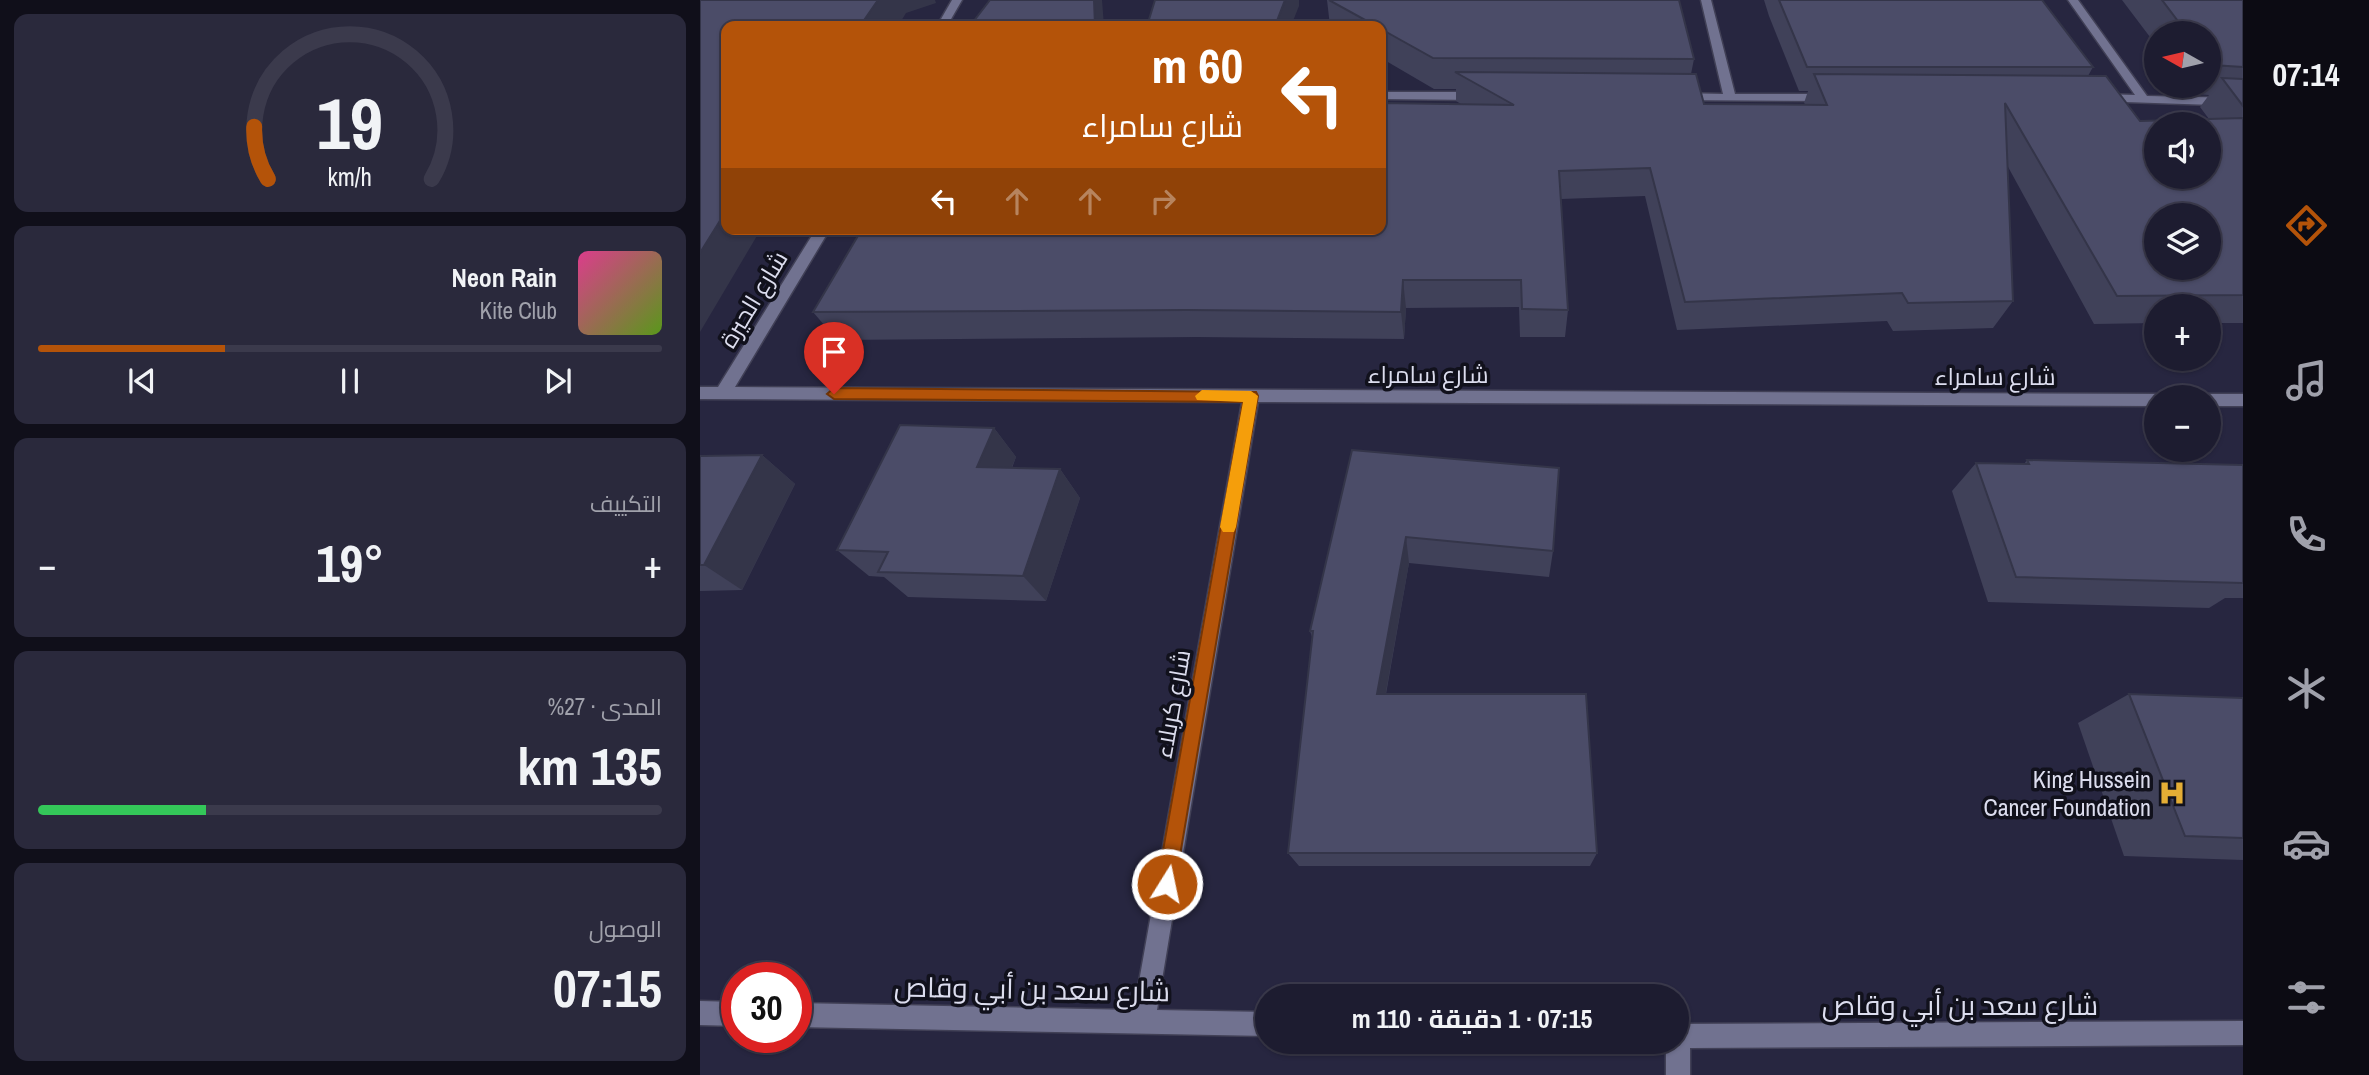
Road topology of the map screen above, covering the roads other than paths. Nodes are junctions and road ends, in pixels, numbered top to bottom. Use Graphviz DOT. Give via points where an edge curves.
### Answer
graph roads {
  1 [pos="957,0"];
  2 [pos="1706,0"];
  3 [pos="2073,0"];
  4 [pos="945,21"];
  5 [pos="1386,95"];
  6 [pos="1493,96"];
  7 [pos="1660,97"];
  8 [pos="1730,98"];
  9 [pos="1840,98"];
  10 [pos="2088,98"];
  11 [pos="2143,98"];
  12 [pos="2243,102"];
  13 [pos="819,235"];
  14 [pos="700,393"];
  15 [pos="723,393"];
  16 [pos="1251,396"];
  17 [pos="2144,400"];
  18 [pos="2221,400"];
  19 [pos="2243,400"];
  20 [pos="700,1013"];
  21 [pos="721,1014"];
  22 [pos="812,1015"];
  23 [pos="1144,1020"];
  24 [pos="1255,1024"];
  25 [pos="2243,1033"];
  26 [pos="1689,1036"];
  27 [pos="1677,1054"];
  28 [pos="1678,1075"];
  1 -- 4 [label="street"];
  2 -- 8 [label="street"];
  3 -- 11 [label="street"];
  5 -- 6 [label="street"];
  7 -- 8 [label="street"];
  8 -- 9 [label="street"];
  10 -- 11 [label="street"];
  11 -- 12 [label="street"];
  13 -- 15 [label="street, شارع الحيرة"];
  14 -- 15 [label="street, شارع سامراء"];
  15 -- 16 [label="street, شارع سامراء"];
  16 -- 17 [label="street, شارع سامراء"];
  16 -- 23 [label="street, شارع كربلاء"];
  18 -- 19 [label="street"];
  20 -- 21 [label="street"];
  22 -- 23 [label="street, شارع سعد بن أبي وقاص"];
  23 -- 24 [label="street, شارع سعد بن أبي وقاص"];
  25 -- 26 [label="street, شارع سعد بن أبي وقاص"];
  27 -- 28 [label="street"];
}
